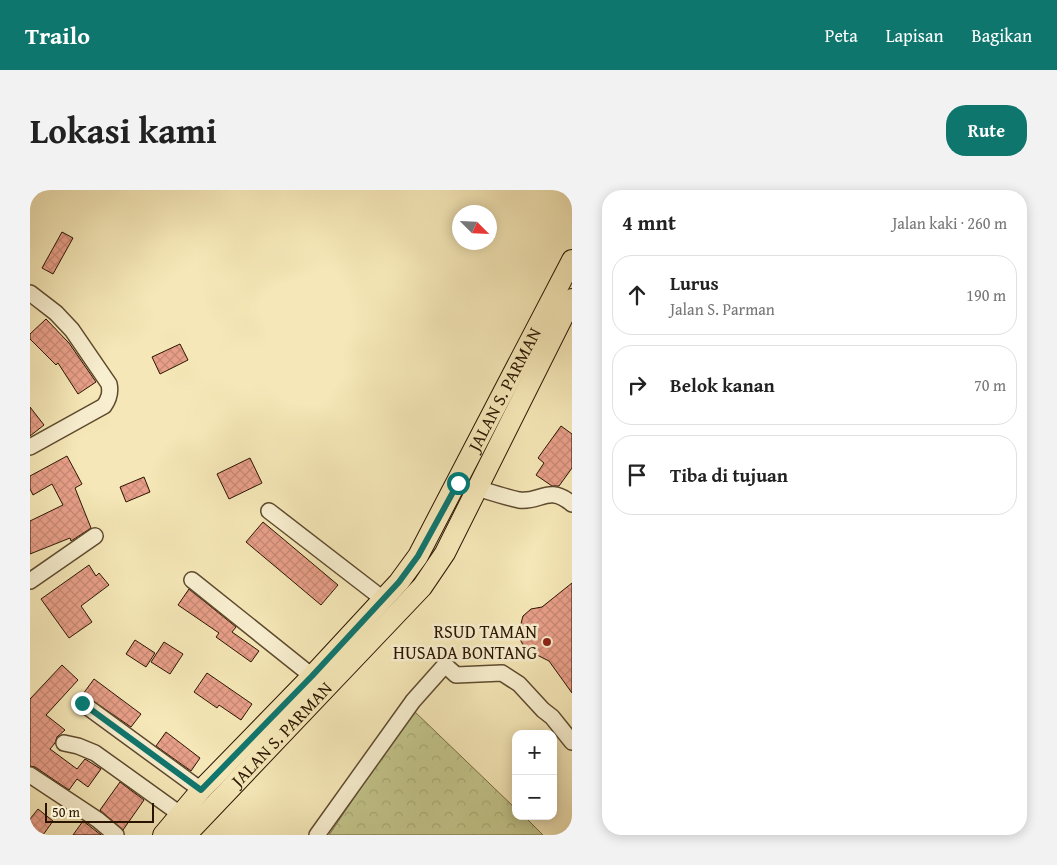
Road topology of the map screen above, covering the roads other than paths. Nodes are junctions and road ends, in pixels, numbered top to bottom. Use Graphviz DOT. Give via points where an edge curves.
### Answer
graph roads {
  1 [pos="572,260"];
  2 [pos="30,293"];
  3 [pos="572,299"];
  4 [pos="30,447"];
  5 [pos="477,488"];
  6 [pos="572,504"];
  7 [pos="268,511"];
  8 [pos="95,536"];
  9 [pos="192,580"];
  10 [pos="30,581"];
  11 [pos="383,599"];
  12 [pos="312,676"];
  13 [pos="82,703"];
  14 [pos="572,742"];
  15 [pos="64,743"];
  16 [pos="30,775"];
  17 [pos="201,790"];
  18 [pos="180,814"];
  19 [pos="116,835"];
  20 [pos="163,835"];
  21 [pos="186,835"];
  22 [pos="317,835"];
  1 -- 11 [label="main road, JALAN S. PARMAN" via="418,556"];
  2 -- 4 [label="street" via="72,330 109,384 110,392 104,406"];
  3 -- 5 [label="main road, JALAN S. PARMAN"];
  5 -- 6 [label="street" via="521,500 551,494"];
  5 -- 21 [label="main road, JALAN S. PARMAN" via="444,553 422,587"];
  7 -- 11 [label="street"];
  8 -- 10 [label="street"];
  9 -- 12 [label="street"];
  11 -- 12 [label="main road, JALAN S. PARMAN"];
  12 -- 17 [label="main road, JALAN S. PARMAN"];
  13 -- 17 [label="street"];
  14 -- 22 [label="street" via="519,684 502,673 456,675 445,665 413,701"];
  15 -- 18 [label="street" via="95,753"];
  16 -- 19 [label="street"];
  17 -- 18 [label="main road, JALAN S. PARMAN"];
  18 -- 20 [label="main road, JALAN S. PARMAN"];
}
